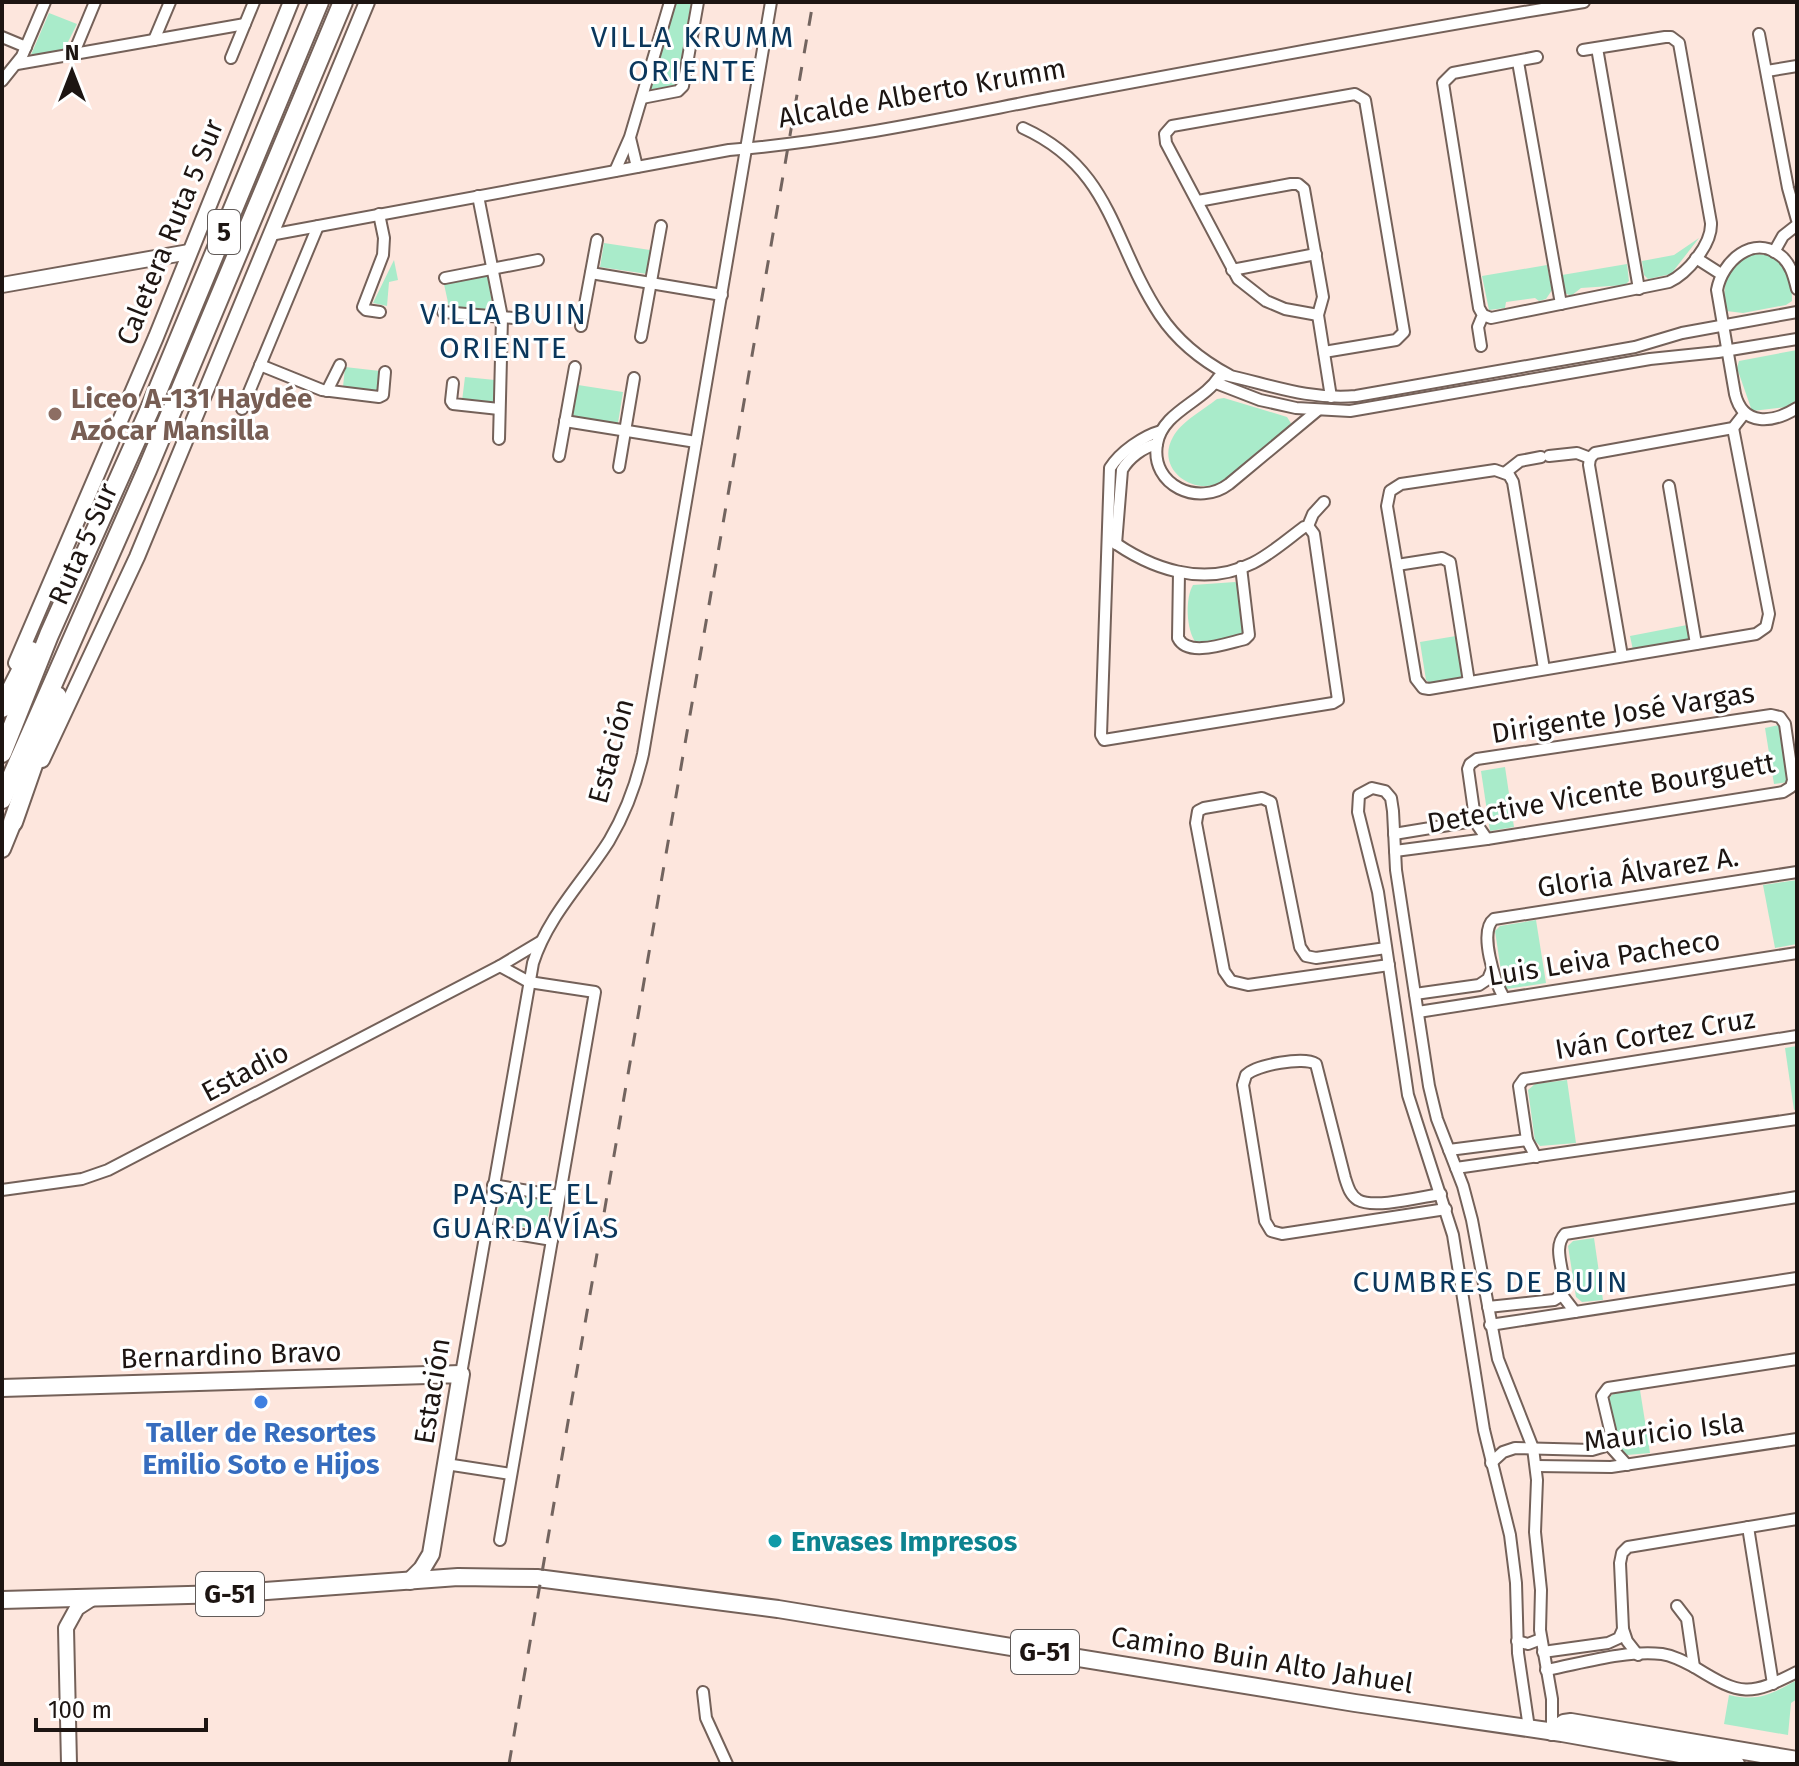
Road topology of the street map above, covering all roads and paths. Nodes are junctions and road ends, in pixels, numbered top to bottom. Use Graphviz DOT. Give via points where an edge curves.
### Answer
graph roads {
  1 [pos="45,2"];
  2 [pos="95,2"];
  3 [pos="170,2"];
  4 [pos="254,2"];
  5 [pos="291,2"];
  6 [pos="319,2"];
  7 [pos="343,2"];
  8 [pos="367,2"];
  9 [pos="670,2"];
  10 [pos="698,2"];
  11 [pos="771,2"];
  12 [pos="1584,2"];
  13 [pos="245,24"];
  14 [pos="1759,34"];
  15 [pos="2,37"];
  16 [pos="154,40"];
  17 [pos="26,47"];
  18 [pos="1597,48"];
  19 [pos="1583,50"];
  20 [pos="73,55"];
  21 [pos="1537,57"];
  22 [pos="231,58"];
  23 [pos="1518,62"];
  24 [pos="17,64"];
  25 [pos="1797,66"];
  26 [pos="1767,71"];
  27 [pos="2,81"];
  28 [pos="642,98"];
  29 [pos="1023,128"];
  30 [pos="630,137"];
  31 [pos="747,148"];
  32 [pos="637,167"];
  33 [pos="615,171"];
  34 [pos="478,196"];
  35 [pos="1198,201"];
  36 [pos="379,214"];
  37 [pos="1797,222"];
  38 [pos="318,226"];
  39 [pos="661,226"];
  40 [pos="270,235"];
  41 [pos="597,240"];
  42 [pos="189,252"];
  43 [pos="1774,252"];
  44 [pos="1316,254"];
  45 [pos="1696,258"];
  46 [pos="538,260"];
  47 [pos="492,269"];
  48 [pos="1232,270"];
  49 [pos="591,273"];
  50 [pos="1721,274"];
  51 [pos="445,278"];
  52 [pos="651,283"];
  53 [pos="2,285"];
  54 [pos="1639,289"];
  55 [pos="1797,289"];
  56 [pos="722,295"];
  57 [pos="1561,304"];
  58 [pos="380,312"];
  59 [pos="443,312"];
  60 [pos="1797,312"];
  61 [pos="1318,315"];
  62 [pos="1483,315"];
  63 [pos="502,317"];
  64 [pos="525,319"];
  65 [pos="581,326"];
  66 [pos="1723,326"];
  67 [pos="641,337"];
  68 [pos="1797,339"];
  69 [pos="1481,346"];
  70 [pos="1727,351"];
  71 [pos="1324,352"];
  72 [pos="260,365"];
  73 [pos="340,365"];
  74 [pos="575,367"];
  75 [pos="385,372"];
  76 [pos="1229,375"];
  77 [pos="634,378"];
  78 [pos="453,383"];
  79 [pos="1216,383"];
  80 [pos="327,391"];
  81 [pos="1388,391"];
  82 [pos="1331,397"];
  83 [pos="1392,405"];
  84 [pos="1797,408"];
  85 [pos="242,409"];
  86 [pos="499,409"];
  87 [pos="1318,410"];
  88 [pos="1744,414"];
  89 [pos="565,421"];
  90 [pos="1733,428"];
  91 [pos="625,430"];
  92 [pos="1161,431"];
  93 [pos="499,439"];
  94 [pos="696,442"];
  95 [pos="1157,444"];
  96 [pos="559,456"];
  97 [pos="1590,458"];
  98 [pos="619,467"];
  99 [pos="1506,472"];
  100 [pos="1669,486"];
  101 [pos="1324,502"];
  102 [pos="101,518"];
  103 [pos="1308,526"];
  104 [pos="1112,541"];
  105 [pos="1397,565"];
  106 [pos="1241,567"];
  107 [pos="1179,572"];
  108 [pos="84,611"];
  109 [pos="1696,644"];
  110 [pos="1622,656"];
  111 [pos="1544,669"];
  112 [pos="1469,682"];
  113 [pos="2,701"];
  114 [pos="2,708"];
  115 [pos="1780,717"];
  116 [pos="2,753"];
  117 [pos="2,799"];
  118 [pos="1474,807"];
  119 [pos="1470,819"];
  120 [pos="13,822"];
  121 [pos="1394,834"];
  122 [pos="1487,839"];
  123 [pos="2,849"];
  124 [pos="1395,851"];
  125 [pos="1797,872"];
  126 [pos="1399,889"];
  127 [pos="1378,892"];
  128 [pos="540,942"];
  129 [pos="1386,948"];
  130 [pos="1797,953"];
  131 [pos="1308,956"];
  132 [pos="1389,965"];
  133 [pos="500,966"];
  134 [pos="1492,967"];
  135 [pos="1313,975"];
  136 [pos="1292,978"];
  137 [pos="529,982"];
  138 [pos="1415,994"];
  139 [pos="1504,998"];
  140 [pos="1418,1012"];
  141 [pos="1797,1036"];
  142 [pos="1425,1065"];
  143 [pos="1404,1068"];
  144 [pos="1797,1119"];
  145 [pos="1527,1140"];
  146 [pos="1449,1150"];
  147 [pos="1536,1157"];
  148 [pos="1456,1168"];
  149 [pos="493,1185"];
  150 [pos="2,1190"];
  151 [pos="1441,1194"];
  152 [pos="559,1196"];
  153 [pos="1797,1197"];
  154 [pos="1359,1200"];
  155 [pos="1446,1209"];
  156 [pos="1472,1220"];
  157 [pos="1354,1223"];
  158 [pos="1451,1228"];
  159 [pos="486,1229"];
  160 [pos="552,1240"];
  161 [pos="1797,1278"];
  162 [pos="1562,1295"];
  163 [pos="1488,1307"];
  164 [pos="1575,1312"];
  165 [pos="1490,1325"];
  166 [pos="1797,1359"];
  167 [pos="461,1374"];
  168 [pos="2,1388"];
  169 [pos="1797,1439"];
  170 [pos="1609,1445"];
  171 [pos="1533,1448"];
  172 [pos="1491,1463"];
  173 [pos="446,1464"];
  174 [pos="1627,1465"];
  175 [pos="1536,1466"];
  176 [pos="511,1474"];
  177 [pos="1797,1519"];
  178 [pos="1748,1527"];
  179 [pos="434,1538"];
  180 [pos="500,1540"];
  181 [pos="458,1577"];
  182 [pos="410,1581"];
  183 [pos="95,1597"];
  184 [pos="2,1600"];
  185 [pos="1677,1606"];
  186 [pos="1623,1629"];
  187 [pos="1541,1639"];
  188 [pos="1517,1641"];
  189 [pos="1543,1652"];
  190 [pos="1638,1655"];
  191 [pos="1694,1667"];
  192 [pos="1546,1670"];
  193 [pos="1797,1672"];
  194 [pos="1773,1684"];
  195 [pos="703,1692"];
  196 [pos="1529,1728"];
  197 [pos="1552,1732"];
  198 [pos="1797,1760"];
  199 [pos="69,1764"];
  200 [pos="727,1764"];
  201 [pos="1736,1764"];
  1 -- 17 [label="street"];
  2 -- 20 [label="street"];
  3 -- 16 [label="street"];
  4 -- 13 [label="street"];
  5 -- 42 [label="main road, Caletera Ruta 5 Sur"];
  6 -- 102 [label="highway, Ruta 5 Sur / 5"];
  7 -- 108 [label="highway, Ruta 5 Sur / 5"];
  8 -- 40 [label="main road"];
  9 -- 28 [label="street"];
  10 -- 28 [label="street" via="683,86"];
  11 -- 31 [label="street, Estación"];
  12 -- 31 [label="street, Alcalde Alberto Krumm"];
  13 -- 16 [label="street"];
  13 -- 22 [label="street"];
  14 -- 26 [label="street"];
  15 -- 17 [label="street"];
  16 -- 20 [label="street"];
  17 -- 24 [label="street"];
  18 -- 19 [label="street"];
  18 -- 45 [label="street" via="1665,37 1679,43 1712,228"];
  18 -- 54 [label="street"];
  20 -- 24 [label="street"];
  21 -- 23 [label="street"];
  23 -- 57 [label="street"];
  23 -- 62 [label="street" via="1453,73 1442,86"];
  24 -- 27 [label="street"];
  25 -- 26 [label="street"];
  26 -- 37 [label="street"];
  28 -- 30 [label="street"];
  29 -- 76 [label="street" via="1053,145 1085,174 1162,317 1189,349"];
  30 -- 32 [label="street"];
  30 -- 33 [label="street"];
  31 -- 32 [label="street, Alcalde Alberto Krumm"];
  31 -- 56 [label="street, Estación"];
  32 -- 33 [label="street, Alcalde Alberto Krumm"];
  33 -- 34 [label="street, Alcalde Alberto Krumm"];
  34 -- 36 [label="street, Alcalde Alberto Krumm"];
  34 -- 47 [label="street"];
  35 -- 44 [label="street" via="1298,184 1305,193"];
  35 -- 48 [label="street"];
  35 -- 71 [label="street" via="1166,143 1172,126 1355,94 1363,97 1405,328 1396,340"];
  36 -- 38 [label="street, Alcalde Alberto Krumm"];
  36 -- 58 [label="street" via="383,255 363,307"];
  37 -- 43 [label="street"];
  38 -- 40 [label="street, Alcalde Alberto Krumm"];
  38 -- 72 [label="street"];
  39 -- 52 [label="street"];
  40 -- 120 [label="main road" via="137,557"];
  41 -- 49 [label="street"];
  42 -- 53 [label="main road"];
  42 -- 113 [label="main road, Caletera Ruta 5 Sur"];
  43 -- 50 [label="street" via="1748,250 1731,259"];
  43 -- 55 [label="street" via="1790,267"];
  44 -- 48 [label="street"];
  44 -- 61 [label="street" via="1323,297"];
  45 -- 50 [label="street"];
  45 -- 54 [label="street" via="1674,280"];
  46 -- 47 [label="street"];
  47 -- 51 [label="street"];
  47 -- 63 [label="street"];
  48 -- 61 [label="street" via="1266,301"];
  49 -- 52 [label="street"];
  49 -- 65 [label="street"];
  50 -- 66 [label="street" via="1717,290"];
  52 -- 56 [label="street"];
  52 -- 67 [label="street"];
  54 -- 57 [label="street"];
  56 -- 94 [label="street, Estación"];
  57 -- 62 [label="street" via="1491,318"];
  59 -- 63 [label="street"];
  60 -- 66 [label="street"];
  61 -- 71 [label="street"];
  62 -- 69 [label="street" via="1478,327"];
  63 -- 64 [label="street"];
  63 -- 86 [label="street"];
  66 -- 70 [label="street"];
  66 -- 81 [label="street"];
  68 -- 70 [label="street"];
  70 -- 83 [label="street" via="1650,359"];
  70 -- 88 [label="street"];
  71 -- 82 [label="street"];
  72 -- 80 [label="street"];
  72 -- 85 [label="street"];
  73 -- 80 [label="street"];
  74 -- 89 [label="street"];
  75 -- 80 [label="street" via="380,397"];
  76 -- 79 [label="street"];
  76 -- 82 [label="street" via="1281,391"];
  77 -- 91 [label="street"];
  78 -- 86 [label="street" via="453,404"];
  79 -- 87 [label="street" via="1260,400"];
  79 -- 92 [label="street"];
  81 -- 82 [label="street"];
  81 -- 83 [label="street" via="1386,400"];
  83 -- 87 [label="street"];
  84 -- 88 [label="street" via="1763,419"];
  86 -- 93 [label="street"];
  87 -- 95 [label="street" via="1224,487 1206,494 1184,492 1171,483 1158,463"];
  88 -- 90 [label="street"];
  89 -- 91 [label="street"];
  89 -- 96 [label="street"];
  90 -- 97 [label="street"];
  90 -- 109 [label="street" via="1769,619 1756,634"];
  91 -- 94 [label="street"];
  91 -- 98 [label="street"];
  92 -- 95 [label="street"];
  92 -- 104 [label="street" via="1143,438 1110,468"];
  94 -- 128 [label="street, Estación" via="636,782 608,843"];
  95 -- 104 [label="street" via="1122,470"];
  97 -- 99 [label="street" via="1577,453 1545,457 1515,463"];
  97 -- 110 [label="street"];
  99 -- 105 [label="street" via="1393,488 1387,500"];
  99 -- 111 [label="street" via="1513,482"];
  100 -- 109 [label="street"];
  101 -- 103 [label="street"];
  102 -- 114 [label="highway"];
  102 -- 116 [label="highway, Ruta 5 Sur / 5"];
  103 -- 104 [label="street" via="1314,534 1338,700 1106,740 1101,735"];
  103 -- 106 [label="street"];
  104 -- 107 [label="street" via="1141,560"];
  105 -- 112 [label="street" via="1417,682 1429,689"];
  105 -- 112 [label="street" via="1442,558 1450,562"];
  106 -- 107 [label="street" via="1208,574"];
  106 -- 107 [label="street" via="1249,635 1192,649 1178,638"];
  108 -- 117 [label="highway, Ruta 5 Sur / 5"];
  108 -- 120 [label="highway"];
  109 -- 110 [label="street"];
  110 -- 111 [label="street"];
  111 -- 112 [label="street"];
  115 -- 118 [label="street, Dirigente José Vargas" via="1477,759 1468,769"];
  115 -- 122 [label="street, Detective Vicente Bourguett" via="1793,776 1786,791"];
  118 -- 119 [label="street, Dirigente José Vargas"];
  118 -- 122 [label="street, Dirigente José Vargas"];
  119 -- 121 [label="street, Detective Vicente Bourguett"];
  120 -- 123 [label="main road"];
  121 -- 124 [label="street"];
  121 -- 127 [label="street" via="1388,795 1377,788 1362,791 1358,812"];
  122 -- 124 [label="street, Detective Vicente Bourguett"];
  124 -- 126 [label="street"];
  125 -- 134 [label="street, Gloria Álvarez A." via="1497,918 1486,932"];
  126 -- 127 [label="street"];
  126 -- 138 [label="street"];
  127 -- 129 [label="street"];
  128 -- 133 [label="street, Estadio"];
  128 -- 137 [label="street, Estación"];
  129 -- 131 [label="street"];
  129 -- 132 [label="street"];
  130 -- 139 [label="street, Luis Leiva Pacheco"];
  131 -- 135 [label="street"];
  131 -- 136 [label="street"];
  131 -- 136 [label="street" via="1300,947 1271,802 1262,798 1196,813 1228,978 1248,985"];
  132 -- 135 [label="street"];
  132 -- 143 [label="street"];
  133 -- 137 [label="street"];
  133 -- 150 [label="street, Estadio" via="108,1170 82,1179"];
  134 -- 138 [label="street, Luis Leiva Pacheco" via="1479,985"];
  134 -- 139 [label="street"];
  135 -- 136 [label="street"];
  137 -- 149 [label="street, Estación"];
  137 -- 152 [label="street" via="595,992"];
  138 -- 140 [label="street"];
  139 -- 140 [label="street, Luis Leiva Pacheco"];
  140 -- 142 [label="street"];
  141 -- 145 [label="street, Iván Cortez Cruz" via="1527,1078 1519,1090"];
  142 -- 143 [label="street"];
  142 -- 146 [label="street"];
  143 -- 151 [label="street" via="1417,1127"];
  144 -- 147 [label="street"];
  145 -- 146 [label="street"];
  145 -- 147 [label="street"];
  146 -- 148 [label="street"];
  147 -- 148 [label="street"];
  148 -- 156 [label="street"];
  149 -- 152 [label="street"];
  149 -- 159 [label="street, Estación"];
  151 -- 154 [label="street" via="1373,1203"];
  151 -- 155 [label="street"];
  152 -- 160 [label="street"];
  153 -- 162 [label="street" via="1565,1234 1559,1246"];
  154 -- 157 [label="street"];
  154 -- 157 [label="street" via="1349,1191 1318,1067 1304,1060 1255,1069 1244,1078 1265,1221 1271,1231 1282,1234"];
  155 -- 157 [label="street"];
  155 -- 158 [label="street"];
  156 -- 158 [label="street"];
  156 -- 163 [label="street"];
  158 -- 172 [label="street"];
  159 -- 160 [label="street"];
  159 -- 167 [label="street, Estación"];
  160 -- 176 [label="street"];
  161 -- 164 [label="street"];
  162 -- 163 [label="street"];
  162 -- 164 [label="street"];
  163 -- 165 [label="street"];
  164 -- 165 [label="street"];
  165 -- 171 [label="street"];
  166 -- 170 [label="street" via="1611,1386 1603,1401"];
  167 -- 168 [label="main road, Bernardino Bravo"];
  167 -- 173 [label="main road, Estación"];
  169 -- 174 [label="street, Mauricio Isla"];
  170 -- 171 [label="street, Mauricio Isla" via="1592,1450"];
  170 -- 174 [label="street"];
  171 -- 172 [label="street, Mauricio Isla" via="1508,1450"];
  171 -- 175 [label="street"];
  172 -- 188 [label="street" via="1514,1558"];
  173 -- 176 [label="street"];
  173 -- 179 [label="main road, Estación"];
  174 -- 175 [label="street, Mauricio Isla"];
  175 -- 187 [label="street"];
  176 -- 180 [label="street"];
  177 -- 178 [label="street"];
  178 -- 186 [label="street" via="1628,1547 1620,1563"];
  178 -- 194 [label="street"];
  179 -- 181 [label="main road" via="442,1562"];
  179 -- 182 [label="main road, Estación" via="427,1562"];
  181 -- 182 [label="main road, G-51"];
  181 -- 196 [label="main road, Camino Buin Alto Jahuel / G-51" via="537,1578 737,1602"];
  182 -- 183 [label="main road, G-51"];
  183 -- 184 [label="main road, G-51"];
  183 -- 199 [label="main road" via="77,1608 66,1628"];
  185 -- 191 [label="street" via="1687,1619"];
  186 -- 189 [label="street" via="1608,1643"];
  186 -- 190 [label="street"];
  187 -- 188 [label="street"];
  187 -- 189 [label="street"];
  188 -- 196 [label="street"];
  189 -- 192 [label="street"];
  190 -- 191 [label="street" via="1672,1656"];
  190 -- 192 [label="street"];
  191 -- 194 [label="street" via="1744,1691"];
  192 -- 197 [label="street"];
  193 -- 194 [label="street"];
  195 -- 200 [label="street" via="706,1718"];
  196 -- 197 [label="main road, Camino Buin Alto Jahuel / G-51"];
  197 -- 198 [label="main road, Camino Buin Alto Jahuel / G-51" via="1571,1722"];
  197 -- 201 [label="main road, Camino Buin Alto Jahuel / G-51"];
}
